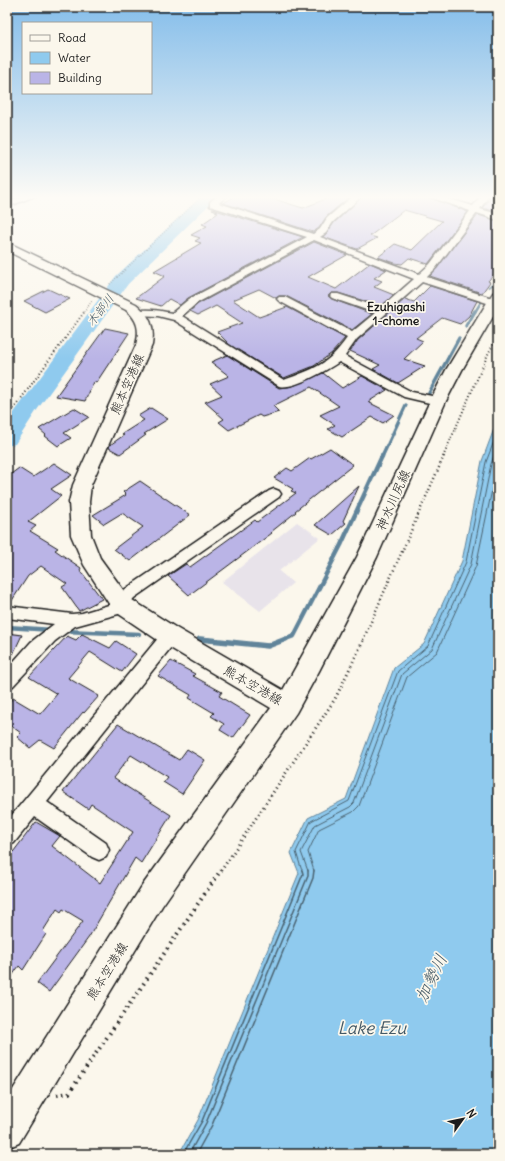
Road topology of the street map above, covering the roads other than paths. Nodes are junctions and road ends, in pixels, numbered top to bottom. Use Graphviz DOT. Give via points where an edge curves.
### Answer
graph roads {
  1 [pos="15,250"];
  2 [pos="289,250"];
  3 [pos="348,250"];
  4 [pos="445,250"];
  5 [pos="421,278"];
  6 [pos="335,296"];
  7 [pos="282,299"];
  8 [pos="496,299"];
  9 [pos="382,312"];
  10 [pos="140,313"];
  11 [pos="174,317"];
  12 [pos="353,337"];
  13 [pos="339,356"];
  14 [pos="438,401"];
  15 [pos="274,494"];
  16 [pos="121,604"];
  17 [pos="7,612"];
  18 [pos="70,622"];
  19 [pos="170,636"];
  20 [pos="7,681"];
  21 [pos="286,705"];
  22 [pos="33,804"];
  23 [pos="7,836"];
  24 [pos="99,850"];
  25 [pos="7,1131"];
  1 -- 10 [label="main road"];
  2 -- 11 [label="street" via="193,301"];
  3 -- 5 [label="street"];
  4 -- 5 [label="street"];
  5 -- 8 [label="street"];
  5 -- 9 [label="street"];
  6 -- 9 [label="street"];
  7 -- 12 [label="street"];
  8 -- 14 [label="main road, 神水川尻線"];
  9 -- 12 [label="street"];
  10 -- 11 [label="street"];
  10 -- 16 [label="main road, 熊本空港線" via="146,325 144,345 82,485 79,502 81,535 91,560"];
  11 -- 13 [label="street" via="284,384 317,372"];
  12 -- 13 [label="street"];
  13 -- 14 [label="street" via="408,395"];
  14 -- 21 [label="main road, 神水川尻線" via="367,557 311,664"];
  15 -- 16 [label="street" via="129,594"];
  16 -- 18 [label="street" via="110,612"];
  16 -- 19 [label="main road, 熊本空港線"];
  17 -- 18 [label="street"];
  18 -- 20 [label="street" via="37,647"];
  19 -- 21 [label="main road, 熊本空港線"];
  19 -- 22 [label="street"];
  21 -- 25 [label="main road, 熊本空港線" via="152,896"];
  22 -- 23 [label="street"];
  22 -- 24 [label="street"];
}
